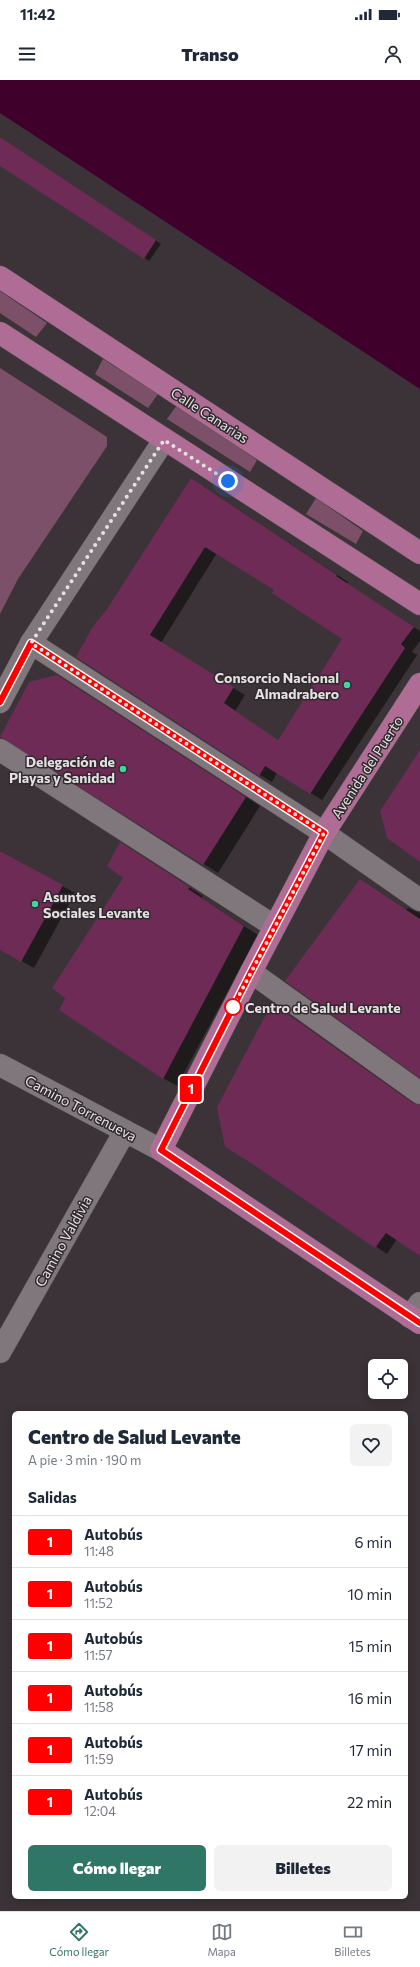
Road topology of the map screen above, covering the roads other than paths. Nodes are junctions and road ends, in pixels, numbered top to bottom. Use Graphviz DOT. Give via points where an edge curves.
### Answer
graph roads {
  1 [pos="0,277"];
  2 [pos="0,333"];
  3 [pos="164,440"];
  4 [pos="420,553"];
  5 [pos="420,604"];
  6 [pos="31,643"];
  7 [pos="420,684"];
  8 [pos="0,702"];
  9 [pos="0,750"];
  10 [pos="324,833"];
  11 [pos="420,900"];
  12 [pos="274,926"];
  13 [pos="251,972"];
  14 [pos="0,1065"];
  15 [pos="420,1093"];
  16 [pos="125,1131"];
  17 [pos="161,1150"];
  18 [pos="417,1315"];
  19 [pos="0,1352"];
  1 -- 4 [label="main road, Calle Canarias"];
  2 -- 3 [label="main road"];
  3 -- 5 [label="main road"];
  3 -- 6 [label="street"];
  6 -- 8 [label="street"];
  6 -- 10 [label="street"];
  7 -- 10 [label="main road, Avenida del Puerto"];
  9 -- 12 [label="street"];
  10 -- 11 [label="street"];
  10 -- 12 [label="main road, Avenida del Puerto"];
  12 -- 13 [label="main road, Avenida del Puerto"];
  13 -- 15 [label="street"];
  13 -- 17 [label="main road, Avenida del Puerto"];
  14 -- 16 [label="street, Camino Torrenueva"];
  16 -- 17 [label="street, Camino Torrenueva"];
  16 -- 19 [label="street, Camino Valdivia"];
  17 -- 18 [label="main road"];
}
